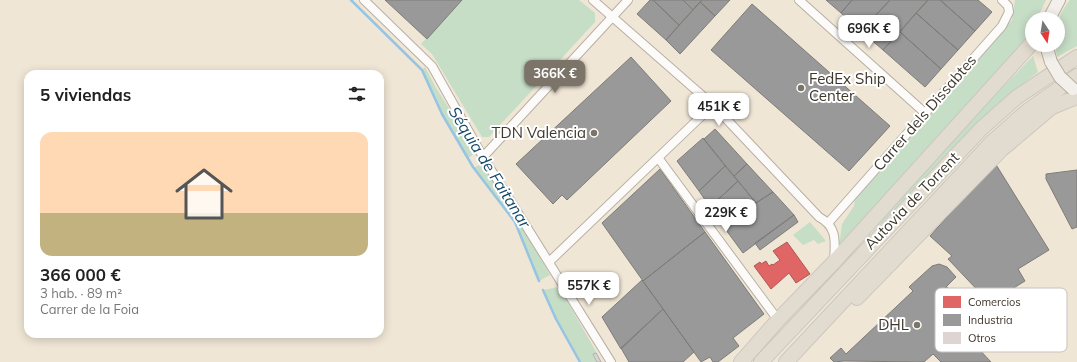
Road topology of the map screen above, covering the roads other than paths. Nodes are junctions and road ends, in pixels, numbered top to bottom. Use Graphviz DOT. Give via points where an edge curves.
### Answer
graph roads {
  1 [pos="364,0"];
  2 [pos="593,0"];
  3 [pos="628,0"];
  4 [pos="799,0"];
  5 [pos="1002,0"];
  6 [pos="1059,0"];
  7 [pos="1053,12"];
  8 [pos="612,17"];
  9 [pos="1025,51"];
  10 [pos="1048,52"];
  11 [pos="1077,57"];
  12 [pos="1076,88"];
  13 [pos="712,105"];
  14 [pos="925,113"];
  15 [pos="483,156"];
  16 [pos="659,159"];
  17 [pos="829,222"];
  18 [pos="549,262"];
  19 [pos="833,263"];
  20 [pos="778,320"];
  21 [pos="611,362"];
  22 [pos="741,362"];
  23 [pos="762,362"];
  24 [pos="786,362"];
  25 [pos="790,362"];
  1 -- 15 [label="street" via="432,66"];
  2 -- 8 [label="street"];
  3 -- 8 [label="street"];
  4 -- 14 [label="street"];
  5 -- 14 [label="street, Carrer dels Dissabtes" via="1009,12 1002,26"];
  6 -- 7 [label="main road"];
  8 -- 13 [label="street"];
  8 -- 15 [label="street"];
  9 -- 19 [label="highway"];
  10 -- 12 [label="main road, bridge" via="1060,77"];
  11 -- 23 [label="highway, Autovia de Torrent" via="1018,97 982,128"];
  12 -- 24 [label="highway, Autovia de Torrent" via="1027,111 992,142"];
  12 -- 25 [label="highway" via="1001,150 882,275"];
  13 -- 16 [label="street"];
  13 -- 17 [label="street" via="819,217"];
  14 -- 17 [label="street, Carrer dels Dissabtes"];
  15 -- 18 [label="street"];
  16 -- 18 [label="street"];
  16 -- 20 [label="street"];
  17 -- 19 [label="street" via="834,233"];
  18 -- 21 [label="street"];
  19 -- 20 [label="highway"];
  20 -- 22 [label="highway"];
}
